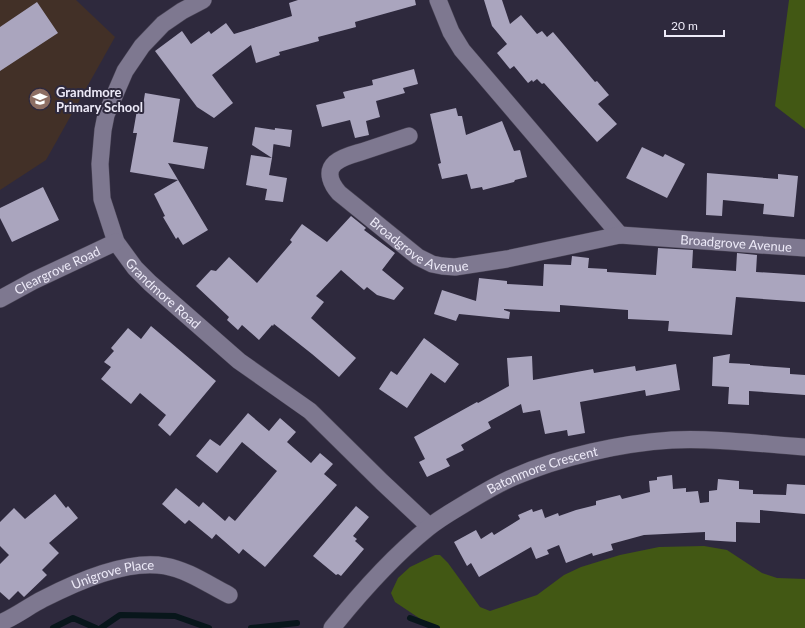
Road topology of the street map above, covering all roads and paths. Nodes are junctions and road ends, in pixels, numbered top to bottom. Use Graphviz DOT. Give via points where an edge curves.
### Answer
graph roads {
  1 [pos="203,0"];
  2 [pos="438,0"];
  3 [pos="409,136"];
  4 [pos="620,235"];
  5 [pos="116,242"];
  6 [pos="805,248"];
  7 [pos="0,299"];
  8 [pos="805,447"];
  9 [pos="430,526"];
  10 [pos="229,595"];
  11 [pos="0,623"];
  12 [pos="332,628"];
  1 -- 5 [label="street, Grandmore Road" via="163,24 142,46 124,71 106,115 100,164 102,199"];
  2 -- 4 [label="street" via="451,32 462,50"];
  3 -- 4 [label="street, Broadgrove Avenue" via="346,157 335,163 330,170 330,177 339,193 418,257 432,264 455,267 507,259"];
  4 -- 6 [label="street, Broadgrove Avenue"];
  5 -- 7 [label="street, Cleargrove Road"];
  5 -- 9 [label="street, Grandmore Road" via="150,283 239,361 310,411"];
  8 -- 9 [label="street, Batonmore Crescent" via="718,440 672,440 598,451 551,463 513,477"];
  9 -- 12 [label="street, Batonmore Crescent" via="383,569"];
  10 -- 11 [label="street, Unigrove Place" via="190,574 166,566 130,566 96,575 44,598"];
}
